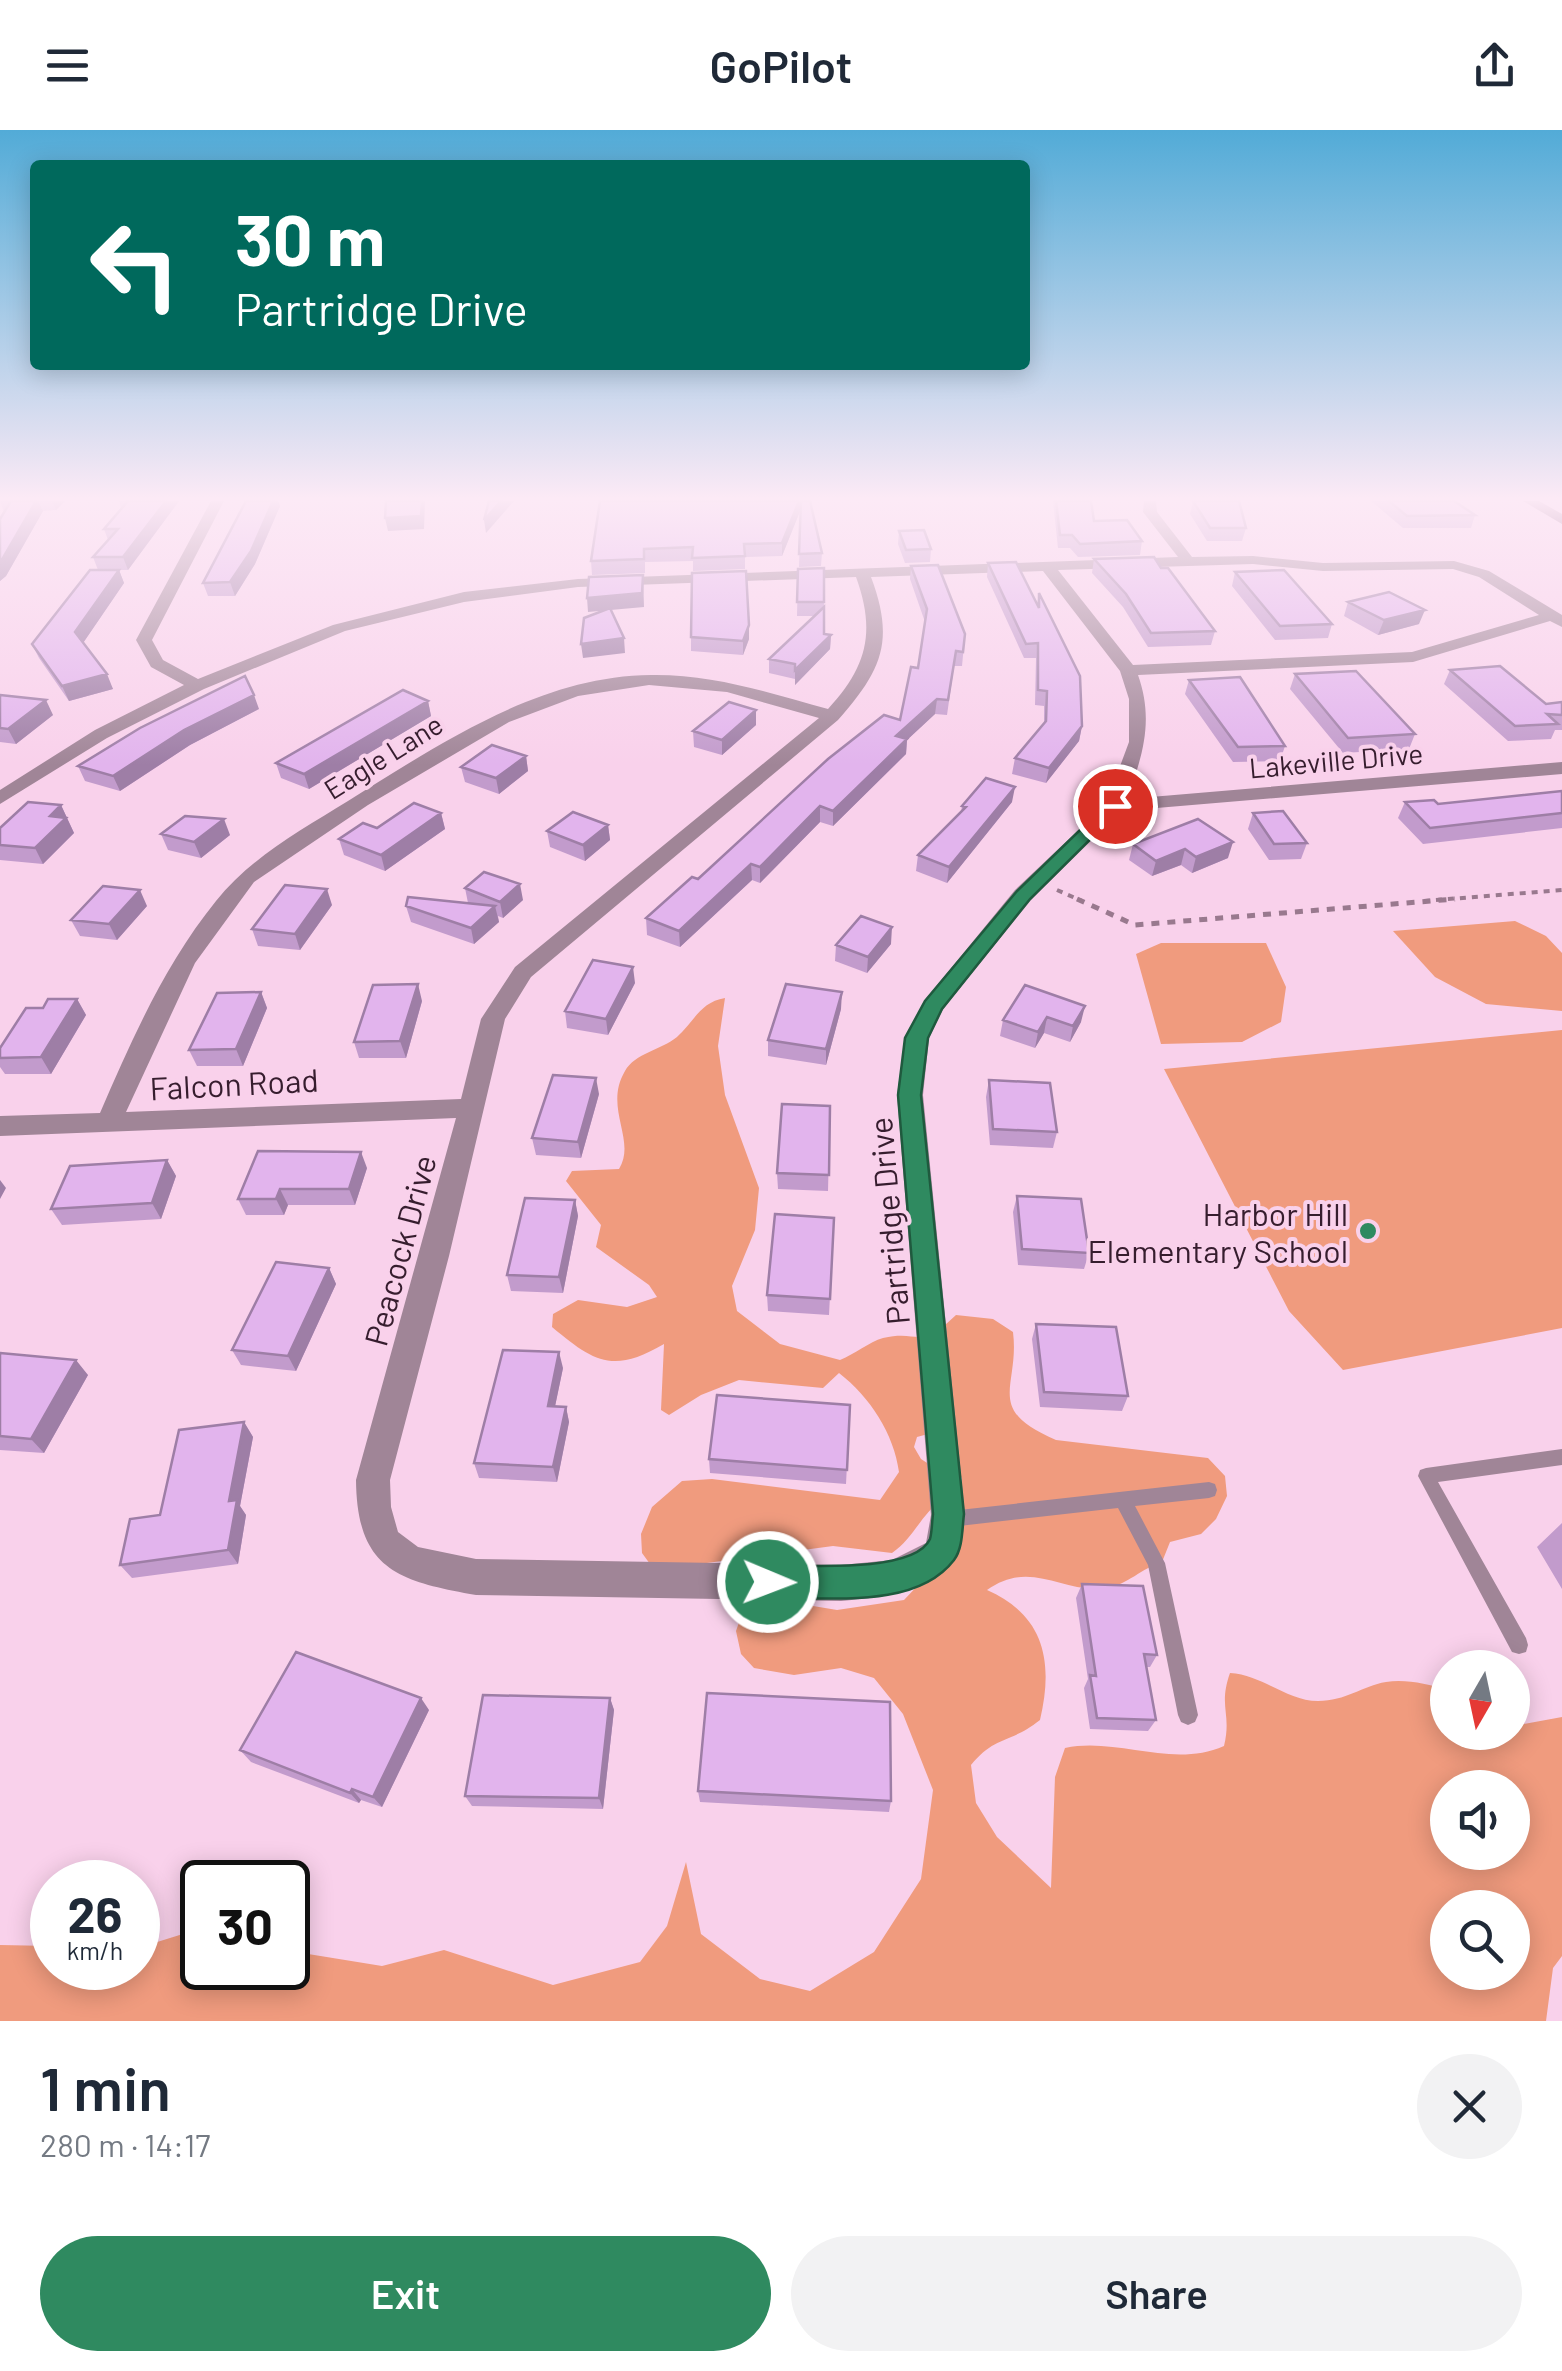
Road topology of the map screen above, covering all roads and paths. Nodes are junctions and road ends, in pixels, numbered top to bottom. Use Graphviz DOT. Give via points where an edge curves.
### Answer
graph roads {
  1 [pos="171,589"];
  2 [pos="527,589"];
  3 [pos="868,589"];
  4 [pos="1064,589"];
  5 [pos="1509,589"];
  6 [pos="1557,619"];
  7 [pos="1128,670"];
  8 [pos="198,684"];
  9 [pos="832,716"];
  10 [pos="1562,768"];
  11 [pos="0,798"];
  12 [pos="1115,806"];
  13 [pos="1054,889"];
  14 [pos="1562,890"];
  15 [pos="471,1108"];
  16 [pos="109,1122"];
  17 [pos="0,1126"];
  18 [pos="1562,1457"];
  19 [pos="1210,1490"];
  20 [pos="1123,1500"];
  21 [pos="948,1519"];
  22 [pos="938,1555"];
  23 [pos="1519,1645"];
  24 [pos="1188,1715"];
  1 -- 8 [label="street" via="144,640 146,652 162,668"];
  2 -- 8 [label="street" via="464,597 339,628"];
  3 -- 9 [label="street, Peacock Drive" via="877,610 875,655 860,686"];
  4 -- 7 [label="street, Partridge Drive"];
  5 -- 6 [label="street"];
  6 -- 7 [label="street" via="1412,657"];
  7 -- 12 [label="street, Partridge Drive" via="1140,724"];
  8 -- 11 [label="street" via="50,763"];
  9 -- 15 [label="street, Peacock Drive" via="524,972 494,1018"];
  9 -- 16 [label="street, Eagle Lane" via="731,688 664,680 560,694 483,727 246,878 184,957"];
  10 -- 12 [label="street, Lakeville Drive"];
  12 -- 21 [label="street, Partridge Drive" via="1024,895 933,1006 916,1038 910,1095"];
  13 -- 14 [label="path" via="1135,925"];
  15 -- 16 [label="street, Falcon Road"];
  15 -- 22 [label="street, Peacock Drive" via="373,1480 379,1540 416,1568 476,1577 841,1583 892,1578"];
  16 -- 17 [label="street, Falcon Road"];
  18 -- 23 [label="lane" via="1426,1476"];
  19 -- 20 [label="lane"];
  20 -- 21 [label="lane"];
  20 -- 24 [label="lane" via="1156,1563"];
  21 -- 22 [label="street, Partridge Drive"];
}
